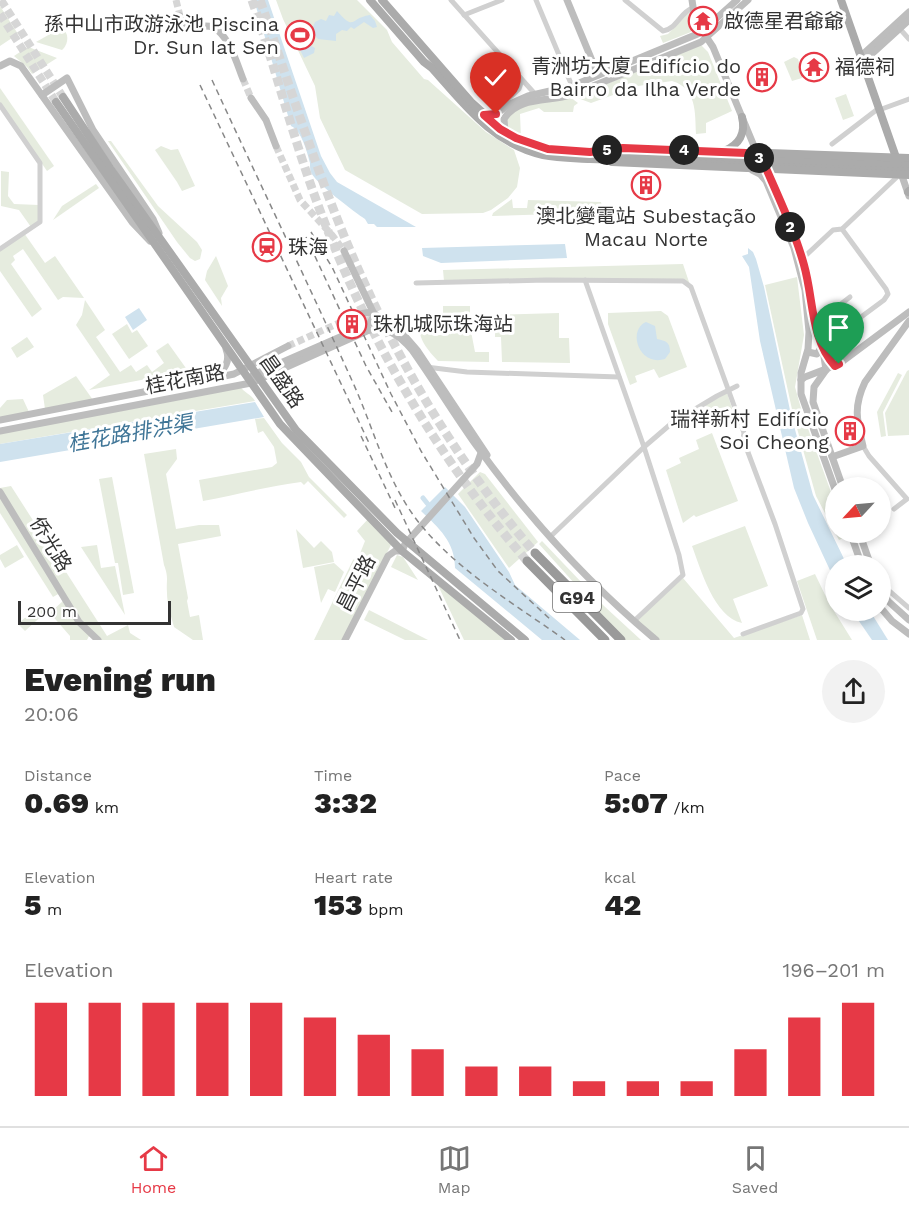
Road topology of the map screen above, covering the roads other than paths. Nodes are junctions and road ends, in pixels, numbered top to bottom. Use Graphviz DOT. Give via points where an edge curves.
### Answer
graph roads {
  1 [pos="368,0"];
  2 [pos="375,0"];
  3 [pos="382,0"];
  4 [pos="451,0"];
  5 [pos="502,0"];
  6 [pos="536,0"];
  7 [pos="567,0"];
  8 [pos="626,0"];
  9 [pos="737,0"];
  10 [pos="748,0"];
  11 [pos="842,0"];
  12 [pos="488,3"];
  13 [pos="692,4"];
  14 [pos="909,12"];
  15 [pos="464,15"];
  16 [pos="180,16"];
  17 [pos="909,20"];
  18 [pos="721,25"];
  19 [pos="900,29"];
  20 [pos="705,35"];
  21 [pos="909,39"];
  22 [pos="714,47"];
  23 [pos="659,50"];
  24 [pos="662,58"];
  25 [pos="862,59"];
  26 [pos="0,66"];
  27 [pos="641,67"];
  28 [pos="432,68"];
  29 [pos="518,75"];
  30 [pos="598,75"];
  31 [pos="243,80"];
  32 [pos="572,86"];
  33 [pos="535,94"];
  34 [pos="42,95"];
  35 [pos="251,98"];
  36 [pos="60,99"];
  37 [pos="559,99"];
  38 [pos="909,99"];
  39 [pos="0,105"];
  40 [pos="879,109"];
  41 [pos="487,115"];
  42 [pos="742,117"];
  43 [pos="505,132"];
  44 [pos="832,144"];
  45 [pos="276,146"];
  46 [pos="684,150"];
  47 [pos="713,152"];
  48 [pos="749,153"];
  49 [pos="762,153"];
  50 [pos="590,155"];
  51 [pos="801,155"];
  52 [pos="627,156"];
  53 [pos="827,156"];
  54 [pos="909,158"];
  55 [pos="896,159"];
  56 [pos="909,164"];
  57 [pos="699,167"];
  58 [pos="726,169"];
  59 [pos="752,170"];
  60 [pos="767,170"];
  61 [pos="909,170"];
  62 [pos="816,172"];
  63 [pos="843,173"];
  64 [pos="883,175"];
  65 [pos="903,176"];
  66 [pos="909,193"];
  67 [pos="842,229"];
  68 [pos="160,245"];
  69 [pos="0,249"];
  70 [pos="344,251"];
  71 [pos="802,259"];
  72 [pos="585,280"];
  73 [pos="416,283"];
  74 [pos="850,297"];
  75 [pos="369,301"];
  76 [pos="909,312"];
  77 [pos="375,314"];
  78 [pos="909,321"];
  79 [pos="815,324"];
  80 [pos="367,331"];
  81 [pos="877,336"];
  82 [pos="224,345"];
  83 [pos="288,346"];
  84 [pos="890,346"];
  85 [pos="823,348"];
  86 [pos="808,352"];
  87 [pos="250,364"];
  88 [pos="835,366"];
  89 [pos="426,367"];
  90 [pos="826,369"];
  91 [pos="242,370"];
  92 [pos="258,376"];
  93 [pos="619,377"];
  94 [pos="216,378"];
  95 [pos="803,378"];
  96 [pos="816,382"];
  97 [pos="251,383"];
  98 [pos="737,386"];
  99 [pos="729,390"];
  100 [pos="0,420"];
  101 [pos="0,431"];
  102 [pos="863,446"];
  103 [pos="644,447"];
  104 [pos="483,451"];
  105 [pos="832,457"];
  106 [pos="477,464"];
  107 [pos="492,465"];
  108 [pos="830,477"];
  109 [pos="839,477"];
  110 [pos="0,492"];
  111 [pos="894,509"];
  112 [pos="414,533"];
  113 [pos="387,535"];
  114 [pos="400,535"];
  115 [pos="550,537"];
  116 [pos="403,545"];
  117 [pos="535,553"];
  118 [pos="388,556"];
  119 [pos="527,561"];
  120 [pos="891,592"];
  121 [pos="891,605"];
  122 [pos="909,608"];
  123 [pos="891,620"];
  124 [pos="909,620"];
  125 [pos="634,621"];
  126 [pos="743,634"];
  127 [pos="909,634"];
  128 [pos="90,637"];
  129 [pos="98,640"];
  130 [pos="345,640"];
  131 [pos="511,640"];
  132 [pos="525,640"];
  133 [pos="605,640"];
  134 [pos="621,640"];
  135 [pos="656,640"];
  1 -- 28 [label="main road"];
  2 -- 28 [label="main road"];
  3 -- 41 [label="main road"];
  4 -- 15 [label="street"];
  5 -- 12 [label="street"];
  6 -- 32 [label="street"];
  7 -- 30 [label="main road"];
  8 -- 13 [label="street" via="663,31 671,29"];
  9 -- 20 [label="main road"];
  10 -- 18 [label="main road"];
  11 -- 25 [label="main road"];
  12 -- 15 [label="street"];
  13 -- 20 [label="main road" via="695,20"];
  14 -- 25 [label="main road"];
  15 -- 29 [label="street"];
  16 -- 31 [label="main road" via="188,27 210,26 217,30 231,47"];
  17 -- 19 [label="main road"];
  18 -- 20 [label="main road"];
  18 -- 22 [label="main road"];
  19 -- 21 [label="street"];
  19 -- 25 [label="main road"];
  20 -- 22 [label="main road"];
  20 -- 23 [label="main road"];
  20 -- 24 [label="main road"];
  22 -- 42 [label="main road"];
  23 -- 24 [label="main road"];
  23 -- 30 [label="main road"];
  24 -- 27 [label="main road"];
  25 -- 40 [label="main road"];
  26 -- 34 [label="main road" via="10,61 17,63"];
  27 -- 30 [label="main road" via="603,78"];
  27 -- 37 [label="main road"];
  28 -- 50 [label="main road" via="480,121 508,142 546,155"];
  29 -- 33 [label="street"];
  29 -- 41 [label="street" via="520,88"];
  30 -- 32 [label="main road"];
  32 -- 33 [label="main road"];
  32 -- 37 [label="main road"];
  33 -- 41 [label="main road"];
  34 -- 68 [label="main road" via="132,222"];
  34 -- 68 [label="main road" via="67,78 88,122 153,219"];
  35 -- 45 [label="main road" via="266,120"];
  36 -- 68 [label="main road, 昌盛路"];
  37 -- 43 [label="main road" via="514,108 504,119"];
  38 -- 40 [label="street"];
  39 -- 69 [label="street" via="40,163 40,222"];
  40 -- 44 [label="street"];
  40 -- 55 [label="main road"];
  41 -- 43 [label="main road"];
  42 -- 47 [label="main road" via="743,130 738,141 728,149"];
  42 -- 49 [label="main road" via="756,150"];
  43 -- 50 [label="main road" via="543,148"];
  46 -- 47 [label="main road"];
  46 -- 50 [label="main road" via="623,148"];
  46 -- 57 [label="main road" via="679,158 681,163"];
  47 -- 48 [label="main road"];
  47 -- 58 [label="main road" via="730,158"];
  48 -- 49 [label="main road"];
  48 -- 60 [label="main road" via="761,160"];
  49 -- 51 [label="main road"];
  50 -- 52 [label="main road"];
  50 -- 57 [label="main road" via="622,164"];
  51 -- 53 [label="main road"];
  51 -- 62 [label="main road" via="797,168"];
  52 -- 56 [label="main road"];
  52 -- 61 [label="main road"];
  53 -- 55 [label="main road"];
  53 -- 63 [label="main road" via="846,160 848,166"];
  54 -- 55 [label="main road"];
  55 -- 64 [label="main road" via="895,168"];
  55 -- 65 [label="main road"];
  57 -- 58 [label="main road"];
  58 -- 59 [label="main road"];
  59 -- 60 [label="main road"];
  59 -- 86 [label="main road" via="766,181 800,269 808,311"];
  60 -- 62 [label="main road"];
  60 -- 71 [label="main road"];
  62 -- 63 [label="main road"];
  63 -- 64 [label="main road"];
  64 -- 65 [label="main road"];
  65 -- 66 [label="main road"];
  65 -- 67 [label="street"];
  67 -- 71 [label="street" via="833,230"];
  67 -- 85 [label="street" via="888,294"];
  68 -- 82 [label="main road, 昌盛路"];
  68 -- 87 [label="main road, 昌盛路"];
  70 -- 75 [label="main road"];
  71 -- 79 [label="main road"];
  72 -- 73 [label="street"];
  72 -- 93 [label="street"];
  72 -- 99 [label="street" via="683,281 691,287"];
  74 -- 79 [label="street"];
  75 -- 77 [label="main road"];
  75 -- 77 [label="main road" via="367,309 359,314"];
  76 -- 81 [label="main road"];
  77 -- 80 [label="main road"];
  77 -- 89 [label="main road" via="404,335"];
  77 -- 92 [label="main road" via="363,327"];
  78 -- 84 [label="main road"];
  79 -- 85 [label="main road"];
  80 -- 89 [label="main road" via="390,331"];
  80 -- 92 [label="main road, 桂花南路"];
  81 -- 84 [label="main road" via="888,338"];
  81 -- 88 [label="main road"];
  82 -- 91 [label="main road, 昌盛路"];
  82 -- 94 [label="main road" via="228,363"];
  83 -- 87 [label="main road, 桂花南路"];
  84 -- 102 [label="main road" via="860,392 856,415"];
  85 -- 86 [label="main road" via="817,354"];
  85 -- 88 [label="main road"];
  85 -- 90 [label="main road"];
  86 -- 95 [label="main road"];
  87 -- 91 [label="main road, 桂花南路"];
  87 -- 92 [label="main road, 昌盛路"];
  88 -- 90 [label="main road"];
  89 -- 93 [label="street"];
  89 -- 104 [label="main road"];
  90 -- 95 [label="main road"];
  90 -- 96 [label="main road"];
  91 -- 94 [label="main road, 桂花南路"];
  91 -- 97 [label="main road, 昌盛路"];
  92 -- 97 [label="main road, 桂花南路"];
  92 -- 114 [label="main road, 昌盛路" via="290,422"];
  93 -- 103 [label="street"];
  94 -- 100 [label="main road, 桂花南路"];
  95 -- 96 [label="main road" via="813,377"];
  95 -- 108 [label="main road" via="802,400"];
  96 -- 105 [label="main road" via="813,402"];
  97 -- 101 [label="main road, 桂花南路"];
  97 -- 113 [label="main road, 昌盛路" via="280,424"];
  98 -- 99 [label="street"];
  99 -- 103 [label="street" via="672,423"];
  99 -- 126 [label="street" via="803,609"];
  102 -- 105 [label="main road"];
  102 -- 111 [label="street" via="907,499"];
  103 -- 115 [label="street"];
  103 -- 125 [label="street" via="683,575"];
  104 -- 106 [label="main road"];
  104 -- 107 [label="main road"];
  105 -- 109 [label="main road"];
  106 -- 107 [label="main road"];
  106 -- 112 [label="main road"];
  107 -- 115 [label="main road"];
  110 -- 128 [label="main road, 侨光路"];
  112 -- 114 [label="main road" via="408,537"];
  112 -- 116 [label="main road"];
  113 -- 116 [label="main road, 昌盛路"];
  113 -- 118 [label="main road" via="392,545"];
  114 -- 116 [label="main road, 昌盛路"];
  115 -- 125 [label="main road"];
  116 -- 118 [label="main road, 昌平路"];
  116 -- 131 [label="main road, 昌盛路"];
  116 -- 132 [label="main road, 昌盛路"];
  117 -- 134 [label="highway, G94"];
  118 -- 130 [label="main road, 昌平路"];
  119 -- 133 [label="highway, G94"];
  120 -- 122 [label="street"];
  121 -- 124 [label="main road"];
  123 -- 127 [label="main road"];
  125 -- 135 [label="main road"];
  128 -- 129 [label="main road, 侨光路"];
}
